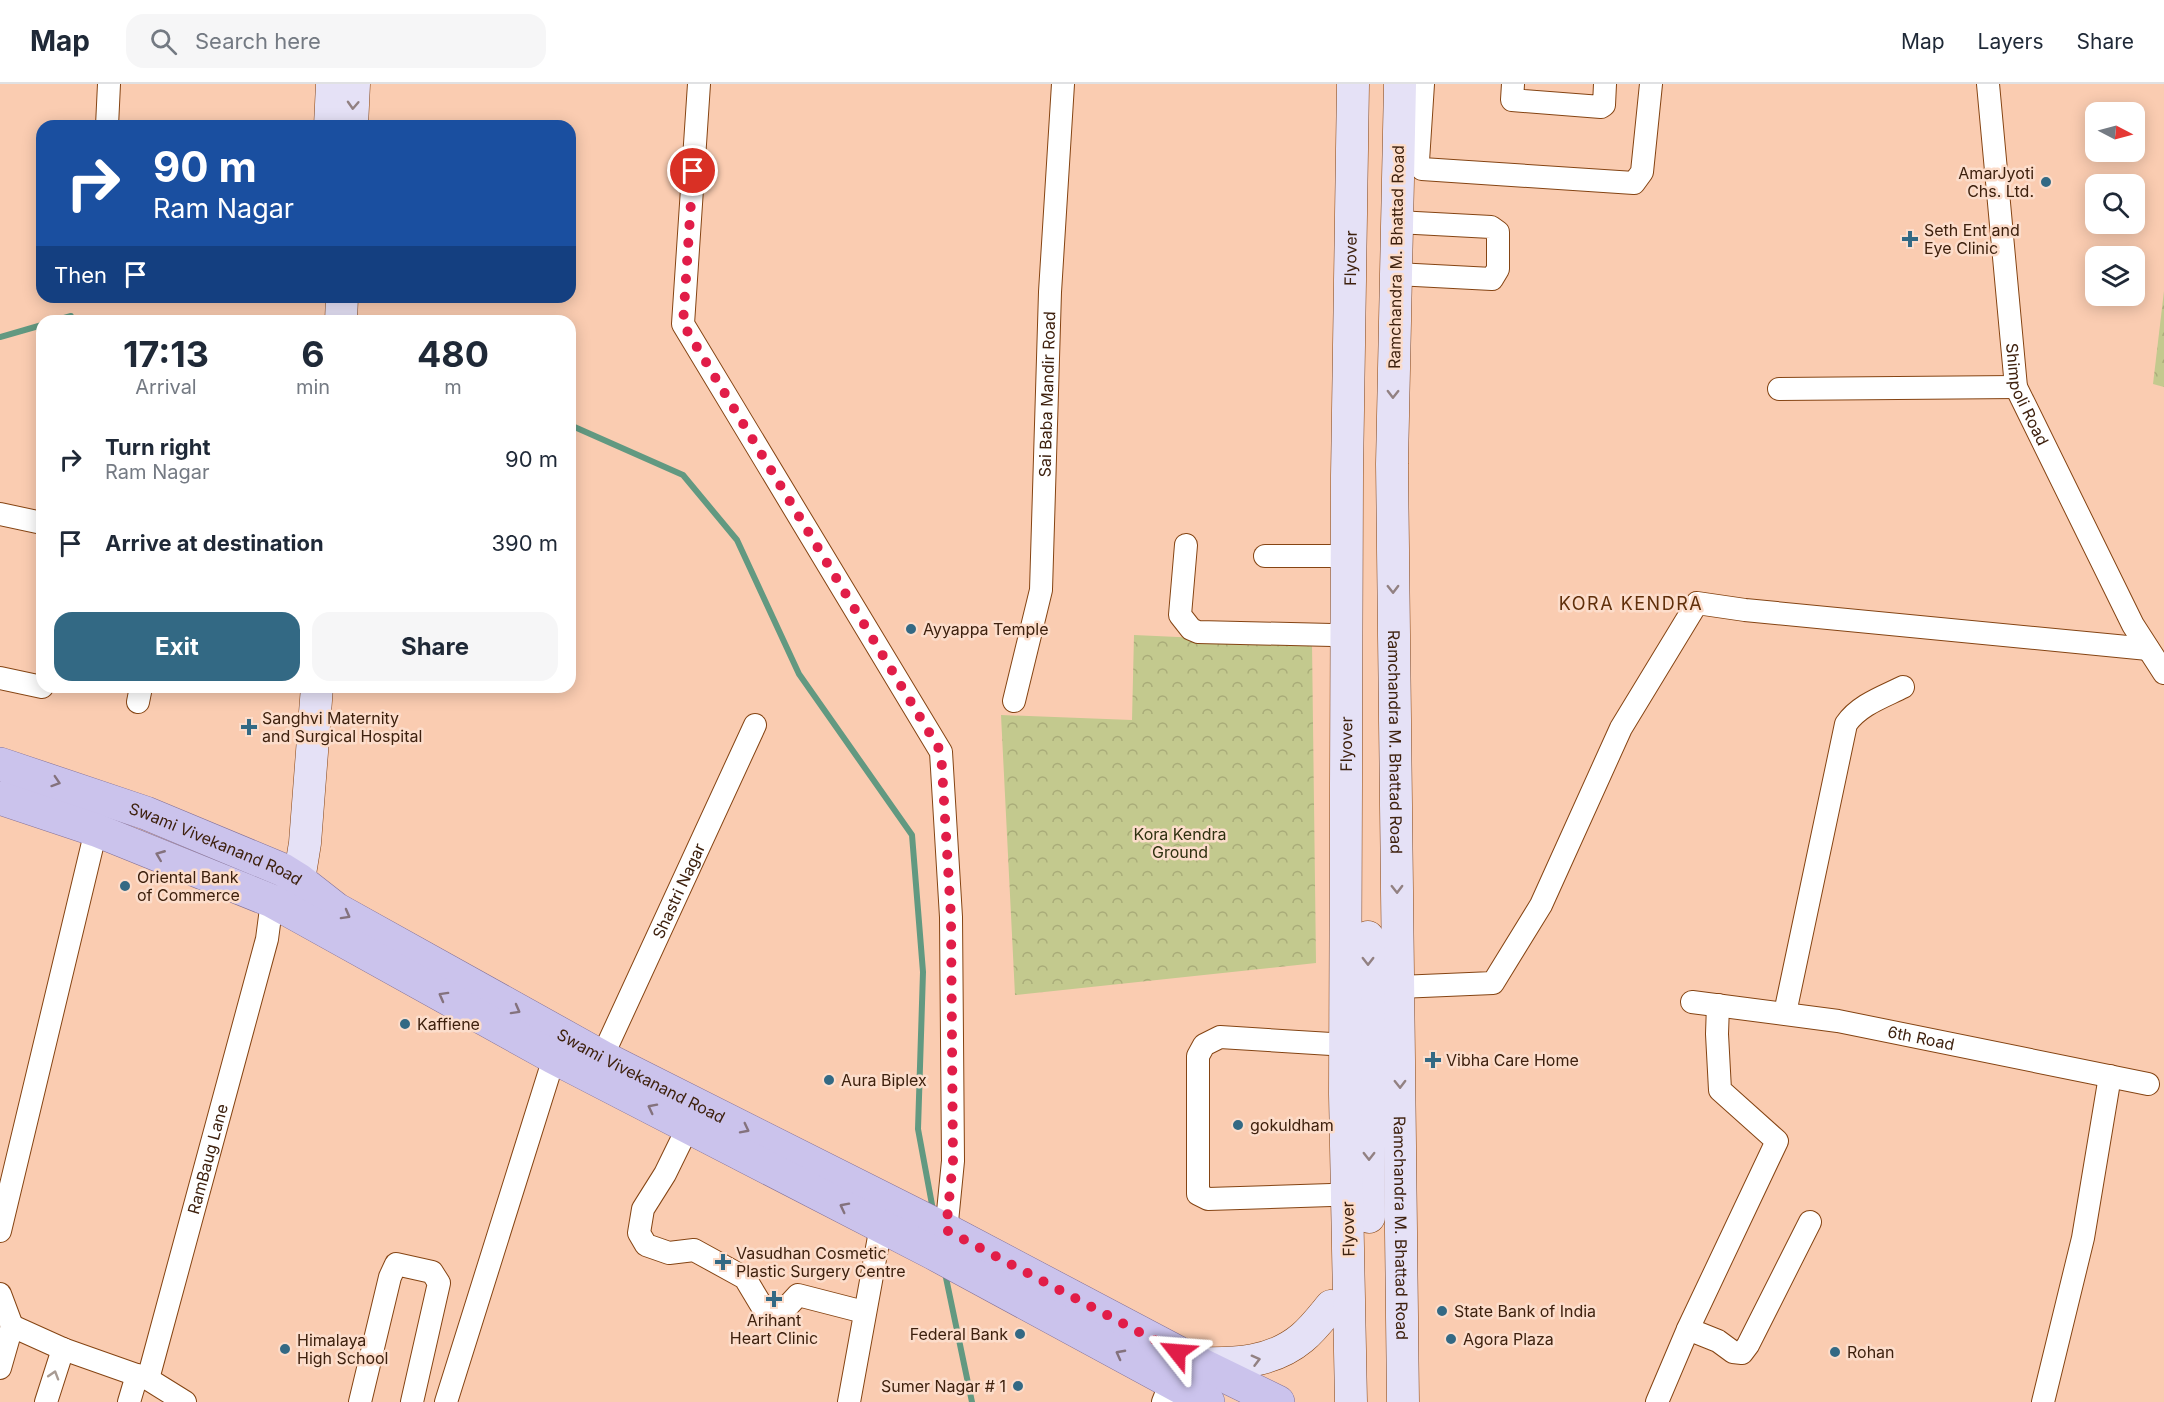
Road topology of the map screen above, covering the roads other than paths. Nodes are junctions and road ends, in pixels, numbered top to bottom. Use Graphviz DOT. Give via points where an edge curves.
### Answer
graph roads {
  1 [pos="109,84"];
  2 [pos="332,84"];
  3 [pos="354,84"];
  4 [pos="699,84"];
  5 [pos="1064,84"];
  6 [pos="1334,84"];
  7 [pos="1353,84"];
  8 [pos="1373,84"];
  9 [pos="1400,84"];
  10 [pos="1423,84"];
  11 [pos="1513,84"];
  12 [pos="1605,84"];
  13 [pos="1651,84"];
  14 [pos="1662,84"];
  15 [pos="1988,84"];
  16 [pos="107,120"];
  17 [pos="330,120"];
  18 [pos="352,120"];
  19 [pos="1659,134"];
  20 [pos="1397,222"];
  21 [pos="1396,274"];
  22 [pos="2016,387"];
  23 [pos="1779,389"];
  24 [pos="0,514"];
  25 [pos="36,522"];
  26 [pos="1186,545"];
  27 [pos="1265,556"];
  28 [pos="1332,556"];
  29 [pos="1332,635"];
  30 [pos="2148,649"];
  31 [pos="2164,673"];
  32 [pos="0,678"];
  33 [pos="36,686"];
  34 [pos="1903,687"];
  35 [pos="298,693"];
  36 [pos="317,693"];
  37 [pos="1014,701"];
  38 [pos="755,724"];
  39 [pos="0,764"];
  40 [pos="0,798"];
  41 [pos="96,830"];
  42 [pos="286,890"];
  43 [pos="1399,987"];
  44 [pos="1692,1002"];
  45 [pos="1719,1005"];
  46 [pos="1785,1013"];
  47 [pos="1331,1044"];
  48 [pos="557,1046"];
  49 [pos="602,1057"];
  50 [pos="2110,1076"];
  51 [pos="2148,1084"];
  52 [pos="688,1127"];
  53 [pos="1331,1195"];
  54 [pos="1810,1222"];
  55 [pos="881,1226"];
  56 [pos="0,1231"];
  57 [pos="939,1239"];
  58 [pos="0,1294"];
  59 [pos="1331,1306"];
  60 [pos="864,1312"];
  61 [pos="12,1326"];
  62 [pos="1688,1329"];
  63 [pos="63,1348"];
  64 [pos="1198,1363"];
  65 [pos="0,1368"];
  66 [pos="142,1377"];
  67 [pos="1167,1392"];
  68 [pos="1406,1397"];
  69 [pos="856,1401"];
  70 [pos="46,1402"];
  71 [pos="129,1402"];
  72 [pos="185,1402"];
  73 [pos="360,1402"];
  74 [pos="412,1402"];
  75 [pos="446,1402"];
  76 [pos="1208,1402"];
  77 [pos="1278,1402"];
  78 [pos="1331,1402"];
  79 [pos="1351,1402"];
  80 [pos="1373,1402"];
  81 [pos="1657,1402"];
  82 [pos="2043,1402"];
  1 -- 16 [label="street"];
  2 -- 17 [label="main road"];
  3 -- 18 [label="main road, one-way"];
  4 -- 57 [label="street" via="683,324 941,752 951,917 953,1161"];
  5 -- 37 [label="street, Sai Baba Mandir Road" via="1050,292 1041,590"];
  6 -- 28 [label="main road"];
  7 -- 79 [label="main road, Flyover" via="1345,1082"];
  8 -- 80 [label="main road, Flyover, one-way" via="1368,569 1369,1244"];
  9 -- 20 [label="main road, Ramchandra M. Bhattad Road"];
  10 -- 13 [label="street" via="1418,161 1422,169 1634,183 1642,172"];
  11 -- 12 [label="street" via="1512,100 1601,107"];
  14 -- 19 [label="street"];
  15 -- 22 [label="street, Shimpoli Road"];
  20 -- 21 [label="main road, Ramchandra M. Bhattad Road"];
  20 -- 21 [label="street" via="1491,227 1498,232 1498,269 1492,279"];
  21 -- 43 [label="main road, Ramchandra M. Bhattad Road, one-way" via="1392,464"];
  22 -- 23 [label="street"];
  22 -- 30 [label="street, Shimpoli Road"];
  24 -- 25 [label="street"];
  26 -- 29 [label="street" via="1180,615 1191,629"];
  27 -- 28 [label="street"];
  28 -- 29 [label="main road"];
  29 -- 47 [label="main road"];
  30 -- 31 [label="street, Shimpoli Road"];
  30 -- 43 [label="street" via="1697,603 1621,728 1541,905 1493,983"];
  32 -- 33 [label="street"];
  34 -- 46 [label="street" via="1860,708 1846,724"];
  35 -- 42 [label="main road"];
  36 -- 42 [label="main road" via="305,843"];
  38 -- 49 [label="street, Shastri Nagar"];
  39 -- 42 [label="main road, Swami Vivekanand Road, one-way" via="146,813"];
  40 -- 41 [label="main road, Swami Vivekanand Road"];
  42 -- 41 [label="main road, Swami Vivekanand Road, one-way"];
  41 -- 56 [label="street"];
  42 -- 48 [label="main road, Swami Vivekanand Road" via="336,909"];
  42 -- 66 [label="street, RamBaug Lane" via="267,939"];
  43 -- 68 [label="main road, Ramchandra M. Bhattad Road, one-way"];
  44 -- 45 [label="street, 6th Road"];
  45 -- 46 [label="street, 6th Road"];
  45 -- 62 [label="street" via="1720,1090 1778,1141"];
  46 -- 50 [label="street, 6th Road" via="1838,1020"];
  47 -- 53 [label="main road"];
  47 -- 53 [label="street" via="1220,1037 1204,1045 1198,1056 1198,1194 1208,1199"];
  48 -- 49 [label="main road, Swami Vivekanand Road"];
  52 -- 48 [label="main road, Swami Vivekanand Road, one-way"];
  48 -- 75 [label="street"];
  49 -- 57 [label="main road, Swami Vivekanand Road, one-way"];
  50 -- 51 [label="street, 6th Road"];
  50 -- 82 [label="street" via="2083,1238"];
  55 -- 52 [label="main road, Swami Vivekanand Road, one-way"];
  52 -- 60 [label="street" via="643,1209 639,1233 646,1245 669,1253 693,1250 745,1278 766,1313 786,1308 798,1296"];
  53 -- 59 [label="main road"];
  54 -- 62 [label="street" via="1742,1353"];
  55 -- 57 [label="main road, Swami Vivekanand Road"];
  55 -- 60 [label="street"];
  57 -- 64 [label="main road, Swami Vivekanand Road"];
  67 -- 57 [label="main road, Swami Vivekanand Road, one-way"];
  58 -- 61 [label="street"];
  64 -- 59 [label="main road, one-way" via="1238,1364 1280,1351 1301,1339"];
  59 -- 78 [label="main road"];
  60 -- 69 [label="street"];
  61 -- 63 [label="street"];
  61 -- 65 [label="street"];
  62 -- 81 [label="street"];
  63 -- 66 [label="street"];
  70 -- 63 [label="street, one-way"];
  64 -- 77 [label="main road, Swami Vivekanand Road"];
  66 -- 71 [label="street, RamBaug Lane"];
  66 -- 72 [label="street"];
  67 -- 76 [label="main road, Swami Vivekanand Road"];
  73 -- 74 [label="street" via="396,1264 432,1272 439,1283"];
}
